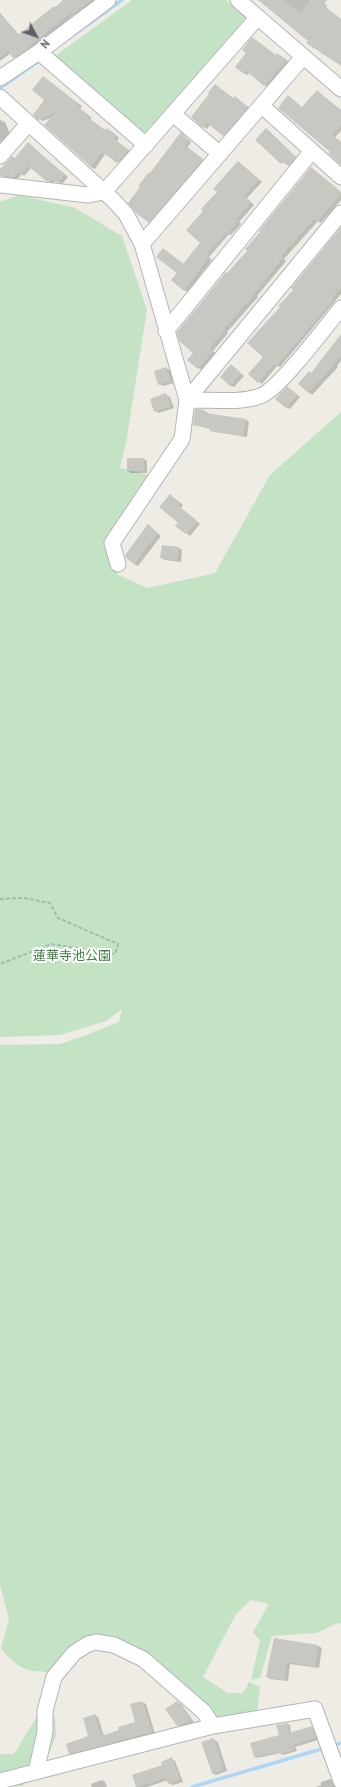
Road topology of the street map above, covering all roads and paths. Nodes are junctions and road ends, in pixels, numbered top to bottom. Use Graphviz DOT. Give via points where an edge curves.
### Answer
graph roads {
  1 [pos="108,0"];
  2 [pos="238,0"];
  3 [pos="258,17"];
  4 [pos="39,52"];
  5 [pos="303,56"];
  6 [pos="0,78"];
  7 [pos="341,89"];
  8 [pos="0,97"];
  9 [pos="262,106"];
  10 [pos="173,114"];
  11 [pos="28,124"];
  12 [pos="146,145"];
  13 [pos="312,152"];
  14 [pos="220,154"];
  15 [pos="0,156"];
  16 [pos="341,177"];
  17 [pos="0,185"];
  18 [pos="104,192"];
  19 [pos="341,213"];
  20 [pos="142,244"];
  21 [pos="341,308"];
  22 [pos="166,331"];
  23 [pos="187,400"];
  24 [pos="118,564"];
  25 [pos="0,899"];
  26 [pos="0,964"];
  27 [pos="213,1726"];
  28 [pos="36,1772"];
  29 [pos="0,1781"];
  30 [pos="341,1781"];
  1 -- 4 [label="street"];
  2 -- 3 [label="street"];
  3 -- 5 [label="street"];
  3 -- 10 [label="street"];
  4 -- 6 [label="street"];
  4 -- 12 [label="street"];
  5 -- 7 [label="street"];
  5 -- 9 [label="street"];
  8 -- 11 [label="street"];
  9 -- 13 [label="street"];
  9 -- 14 [label="street"];
  10 -- 12 [label="street"];
  10 -- 14 [label="street"];
  11 -- 15 [label="street"];
  11 -- 18 [label="street"];
  12 -- 18 [label="street"];
  13 -- 16 [label="street"];
  13 -- 22 [label="street"];
  14 -- 20 [label="street"];
  17 -- 18 [label="street" via="88,195"];
  18 -- 20 [label="street" via="126,214"];
  19 -- 23 [label="street"];
  20 -- 22 [label="street"];
  21 -- 23 [label="street" via="281,380 262,396 236,400"];
  22 -- 23 [label="street"];
  23 -- 24 [label="street" via="182,439 112,543"];
  25 -- 26 [label="path" via="24,898 50,902 58,918 118,944 115,954 51,944"];
  27 -- 28 [label="street"];
  27 -- 28 [label="street" via="204,1712 142,1659 114,1645 96,1642 88,1644 74,1653 54,1677 45,1711 45,1732"];
  27 -- 30 [label="street" via="315,1709"];
  28 -- 29 [label="street"];
}
